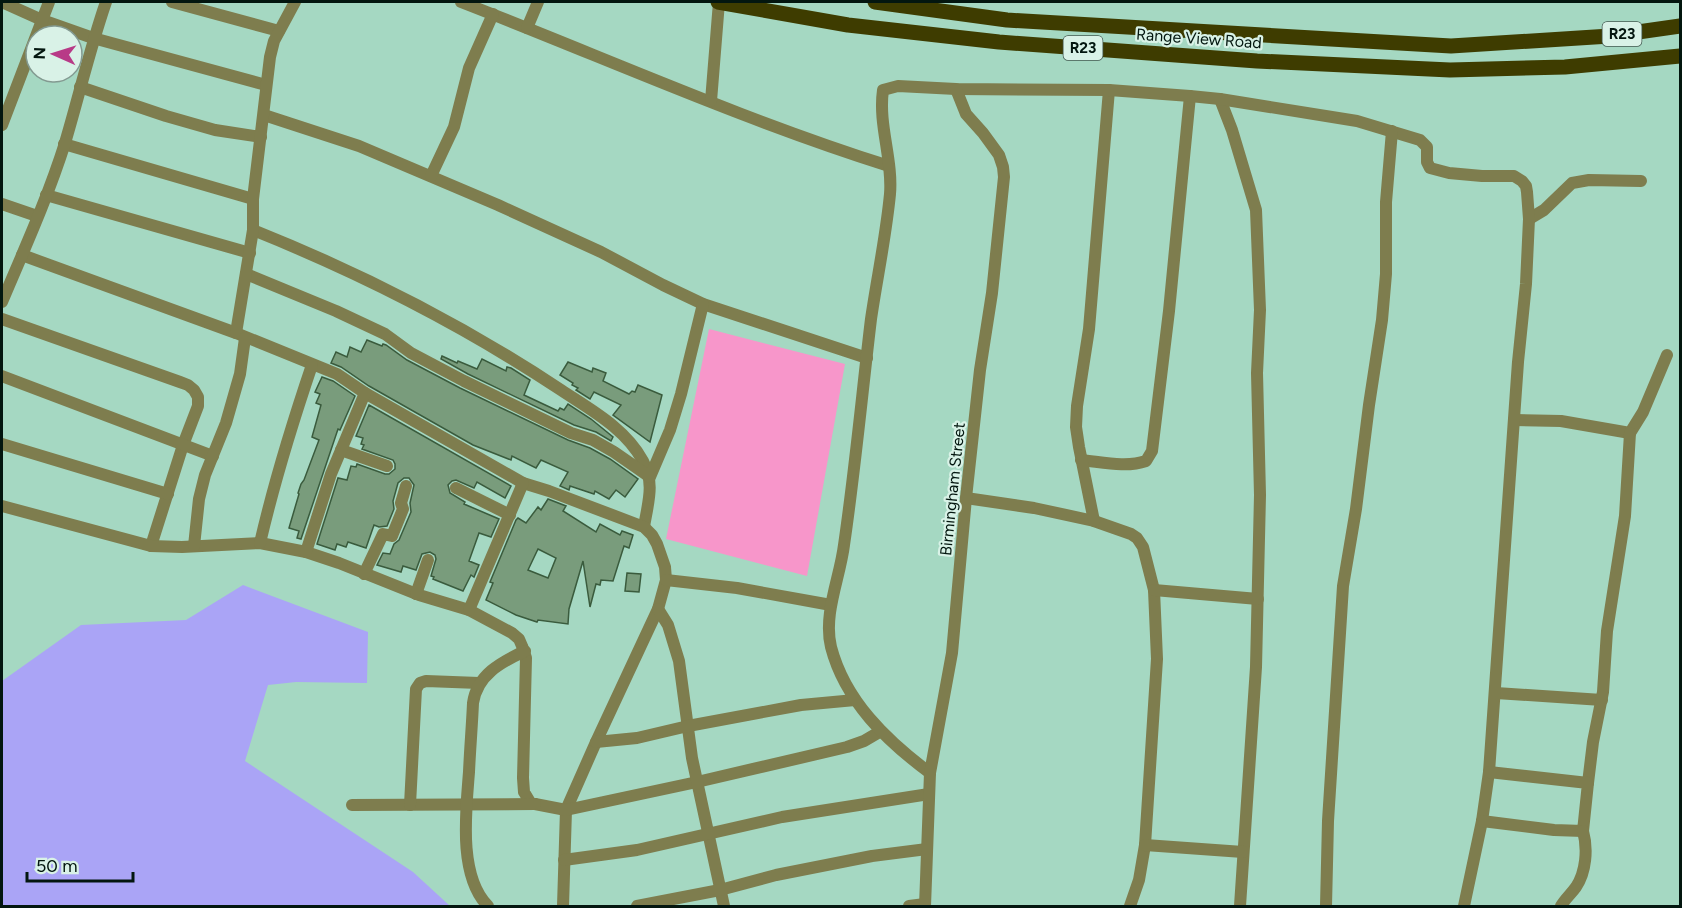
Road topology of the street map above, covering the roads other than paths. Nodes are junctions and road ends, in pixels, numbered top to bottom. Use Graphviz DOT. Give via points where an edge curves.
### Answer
graph roads {
  1 [pos="2,2"];
  2 [pos="49,2"];
  3 [pos="106,2"];
  4 [pos="172,2"];
  5 [pos="295,2"];
  6 [pos="461,2"];
  7 [pos="538,2"];
  8 [pos="719,2"];
  9 [pos="875,2"];
  10 [pos="493,14"];
  11 [pos="42,20"];
  12 [pos="1680,26"];
  13 [pos="528,28"];
  14 [pos="279,31"];
  15 [pos="93,38"];
  16 [pos="1680,56"];
  17 [pos="266,85"];
  18 [pos="80,87"];
  19 [pos="956,89"];
  20 [pos="1109,90"];
  21 [pos="1190,96"];
  22 [pos="1220,99"];
  23 [pos="711,101"];
  24 [pos="264,115"];
  25 [pos="2,124"];
  26 [pos="1392,131"];
  27 [pos="261,137"];
  28 [pos="64,144"];
  29 [pos="889,166"];
  30 [pos="431,176"];
  31 [pos="1641,182"];
  32 [pos="46,195"];
  33 [pos="253,199"];
  34 [pos="2,204"];
  35 [pos="38,216"];
  36 [pos="1529,219"];
  37 [pos="253,230"];
  38 [pos="250,253"];
  39 [pos="22,255"];
  40 [pos="246,274"];
  41 [pos="2,302"];
  42 [pos="704,304"];
  43 [pos="2,319"];
  44 [pos="241,336"];
  45 [pos="1667,355"];
  46 [pos="867,358"];
  47 [pos="312,365"];
  48 [pos="2,376"];
  49 [pos="365,393"];
  50 [pos="1514,420"];
  51 [pos="1630,433"];
  52 [pos="2,444"];
  53 [pos="183,445"];
  54 [pos="341,450"];
  55 [pos="213,456"];
  56 [pos="1082,460"];
  57 [pos="387,466"];
  58 [pos="650,477"];
  59 [pos="523,483"];
  60 [pos="405,486"];
  61 [pos="456,488"];
  62 [pos="168,494"];
  63 [pos="966,498"];
  64 [pos="2,506"];
  65 [pos="510,515"];
  66 [pos="1094,522"];
  67 [pos="644,527"];
  68 [pos="260,543"];
  69 [pos="151,546"];
  70 [pos="194,546"];
  71 [pos="306,552"];
  72 [pos="428,560"];
  73 [pos="364,573"];
  74 [pos="666,580"];
  75 [pos="1154,590"];
  76 [pos="416,594"];
  77 [pos="1258,599"];
  78 [pos="831,605"];
  79 [pos="658,609"];
  80 [pos="469,610"];
  81 [pos="525,651"];
  82 [pos="479,683"];
  83 [pos="1496,693"];
  84 [pos="855,700"];
  85 [pos="1602,700"];
  86 [pos="688,726"];
  87 [pos="881,731"];
  88 [pos="596,742"];
  89 [pos="1489,772"];
  90 [pos="930,773"];
  91 [pos="697,782"];
  92 [pos="1588,783"];
  93 [pos="929,794"];
  94 [pos="535,804"];
  95 [pos="352,805"];
  96 [pos="410,805"];
  97 [pos="466,805"];
  98 [pos="566,810"];
  99 [pos="1482,821"];
  100 [pos="1583,831"];
  101 [pos="708,834"];
  102 [pos="1145,845"];
  103 [pos="927,849"];
  104 [pos="1243,852"];
  105 [pos="564,860"];
  106 [pos="720,890"];
  107 [pos="925,905"];
  108 [pos="488,906"];
  109 [pos="563,906"];
  110 [pos="637,906"];
  111 [pos="724,906"];
  112 [pos="909,906"];
  113 [pos="1130,906"];
  114 [pos="1240,906"];
  115 [pos="1326,906"];
  116 [pos="1464,906"];
  117 [pos="1561,906"];
  1 -- 11 [label="street"];
  2 -- 11 [label="street"];
  3 -- 15 [label="street"];
  4 -- 14 [label="street"];
  5 -- 14 [label="street"];
  6 -- 10 [label="street"];
  7 -- 13 [label="street"];
  8 -- 16 [label="main road, Range View Road / R23" via="848,26 999,42 1257,61 1450,70 1565,67"];
  8 -- 23 [label="street"];
  9 -- 12 [label="main road, Range View Road / R23" via="1007,20 1451,46 1610,36"];
  10 -- 13 [label="street"];
  10 -- 30 [label="street" via="469,68 454,127"];
  11 -- 15 [label="street"];
  11 -- 25 [label="street"];
  13 -- 23 [label="street"];
  14 -- 17 [label="street"];
  15 -- 17 [label="street"];
  15 -- 18 [label="street"];
  17 -- 24 [label="street"];
  18 -- 27 [label="street" via="186,122"];
  18 -- 28 [label="street"];
  19 -- 20 [label="street"];
  19 -- 29 [label="street" via="898,86 883,90"];
  19 -- 63 [label="street, Birmingham Street" via="966,114 999,155 1004,177"];
  20 -- 21 [label="street"];
  20 -- 56 [label="street" via="1089,329 1077,406"];
  21 -- 22 [label="street"];
  21 -- 56 [label="street" via="1152,452 1140,463"];
  22 -- 26 [label="street" via="1357,121"];
  22 -- 77 [label="street" via="1256,210 1260,310"];
  23 -- 29 [label="street"];
  24 -- 27 [label="street"];
  24 -- 30 [label="street" via="359,146"];
  26 -- 36 [label="street" via="1426,145 1427,162 1432,169 1516,177 1526,186"];
  26 -- 115 [label="street" via="1382,320 1343,586"];
  27 -- 33 [label="street"];
  28 -- 32 [label="street"];
  28 -- 33 [label="street"];
  29 -- 46 [label="street" via="888,213"];
  30 -- 42 [label="street" via="601,252"];
  31 -- 36 [label="street" via="1572,183 1545,210"];
  32 -- 35 [label="street"];
  32 -- 38 [label="street"];
  33 -- 37 [label="street"];
  34 -- 35 [label="street"];
  35 -- 39 [label="street"];
  36 -- 50 [label="street"];
  37 -- 38 [label="street"];
  37 -- 58 [label="street" via="368,281 519,362 623,434"];
  38 -- 40 [label="street"];
  39 -- 41 [label="street"];
  39 -- 44 [label="street"];
  40 -- 44 [label="street"];
  40 -- 58 [label="street" via="385,334 411,353 464,381 593,440"];
  42 -- 46 [label="street"];
  42 -- 58 [label="street" via="670,430"];
  43 -- 53 [label="street" via="188,385 199,401"];
  44 -- 47 [label="street"];
  44 -- 55 [label="street" via="240,374"];
  45 -- 51 [label="street"];
  46 -- 78 [label="street" via="843,555"];
  47 -- 49 [label="street" via="337,374"];
  47 -- 68 [label="street"];
  48 -- 53 [label="street"];
  49 -- 54 [label="street"];
  49 -- 59 [label="street"];
  50 -- 51 [label="street" via="1561,421"];
  50 -- 83 [label="street"];
  51 -- 85 [label="street" via="1626,507 1607,631"];
  52 -- 62 [label="street"];
  53 -- 55 [label="street"];
  53 -- 62 [label="street"];
  54 -- 57 [label="street"];
  54 -- 71 [label="street"];
  55 -- 70 [label="street" via="199,499"];
  56 -- 66 [label="street"];
  58 -- 67 [label="street"];
  59 -- 65 [label="street"];
  59 -- 67 [label="street"];
  60 -- 73 [label="street" via="403,509 392,536 383,534"];
  61 -- 65 [label="street"];
  62 -- 69 [label="street"];
  63 -- 66 [label="street"];
  63 -- 90 [label="street, Birmingham Street" via="952,653"];
  64 -- 69 [label="street"];
  65 -- 80 [label="street"];
  66 -- 75 [label="street" via="1137,538"];
  67 -- 74 [label="street" via="657,544"];
  68 -- 70 [label="street"];
  68 -- 71 [label="street"];
  69 -- 70 [label="street"];
  71 -- 73 [label="street"];
  72 -- 76 [label="street"];
  73 -- 76 [label="street"];
  74 -- 78 [label="street"];
  74 -- 79 [label="street"];
  75 -- 77 [label="street"];
  75 -- 102 [label="street" via="1157,659"];
  76 -- 80 [label="street"];
  77 -- 104 [label="street"];
  78 -- 84 [label="street" via="830,644"];
  79 -- 86 [label="street" via="668,625 679,661"];
  79 -- 88 [label="street"];
  80 -- 81 [label="street" via="512,633"];
  81 -- 82 [label="street" via="505,660"];
  81 -- 94 [label="street" via="524,792"];
  82 -- 96 [label="street" via="426,681 416,689"];
  82 -- 97 [label="street" via="473,703"];
  83 -- 85 [label="street"];
  83 -- 89 [label="street"];
  84 -- 86 [label="street" via="801,705"];
  84 -- 87 [label="street"];
  85 -- 92 [label="street"];
  86 -- 88 [label="street" via="637,738"];
  86 -- 91 [label="street"];
  87 -- 90 [label="street"];
  87 -- 91 [label="street" via="848,747"];
  88 -- 98 [label="street"];
  89 -- 92 [label="street"];
  89 -- 99 [label="street"];
  90 -- 93 [label="street, Birmingham Street"];
  91 -- 98 [label="street"];
  91 -- 101 [label="street"];
  92 -- 100 [label="street"];
  93 -- 101 [label="street" via="782,817"];
  93 -- 103 [label="street, Birmingham Street"];
  94 -- 97 [label="street"];
  94 -- 98 [label="street"];
  95 -- 96 [label="street"];
  96 -- 97 [label="street"];
  97 -- 108 [label="street" via="468,857 476,888"];
  98 -- 105 [label="street"];
  99 -- 100 [label="street"];
  99 -- 116 [label="street"];
  100 -- 117 [label="street" via="1586,856 1581,877"];
  101 -- 105 [label="street" via="637,850"];
  101 -- 106 [label="street"];
  102 -- 104 [label="street"];
  102 -- 113 [label="street"];
  103 -- 106 [label="street" via="776,875"];
  103 -- 107 [label="street, Birmingham Street"];
  104 -- 114 [label="street"];
  105 -- 109 [label="street"];
  106 -- 110 [label="street"];
  106 -- 111 [label="street"];
  107 -- 112 [label="street"];
}
